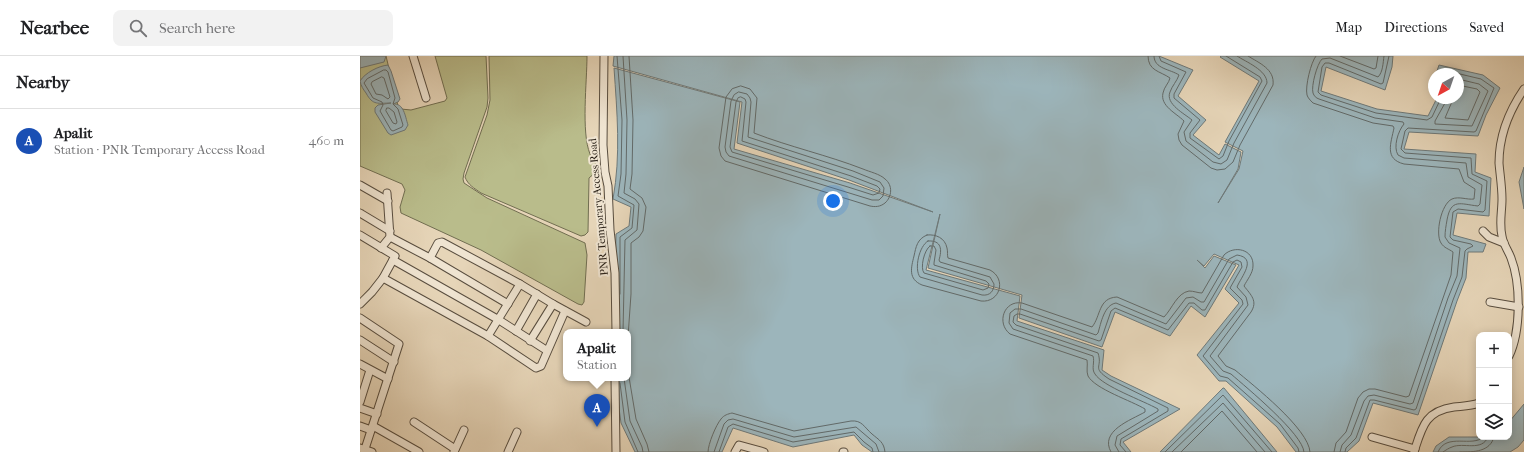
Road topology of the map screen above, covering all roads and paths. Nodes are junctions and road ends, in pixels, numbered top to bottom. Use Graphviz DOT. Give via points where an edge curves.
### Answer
graph roads {
  1 [pos="413,56"];
  2 [pos="604,56"];
  3 [pos="1524,90"];
  4 [pos="426,98"];
  5 [pos="360,186"];
  6 [pos="360,213"];
  7 [pos="1483,231"];
  8 [pos="390,234"];
  9 [pos="360,235"];
  10 [pos="1504,243"];
  11 [pos="381,248"];
  12 [pos="430,258"];
  13 [pos="393,260"];
  14 [pos="383,278"];
  15 [pos="520,284"];
  16 [pos="537,294"];
  17 [pos="1490,302"];
  18 [pos="360,304"];
  19 [pos="508,304"];
  20 [pos="552,304"];
  21 [pos="1518,307"];
  22 [pos="565,311"];
  23 [pos="360,318"];
  24 [pos="499,320"];
  25 [pos="586,322"];
  26 [pos="616,329"];
  27 [pos="516,331"];
  28 [pos="488,336"];
  29 [pos="360,340"];
  30 [pos="530,341"];
  31 [pos="1512,344"];
  32 [pos="546,350"];
  33 [pos="394,362"];
  34 [pos="360,364"];
  35 [pos="370,370"];
  36 [pos="388,379"];
  37 [pos="615,381"];
  38 [pos="360,402"];
  39 [pos="1476,404"];
  40 [pos="360,408"];
  41 [pos="377,414"];
  42 [pos="414,422"];
  43 [pos="360,426"];
  44 [pos="372,428"];
  45 [pos="464,430"];
  46 [pos="517,432"];
  47 [pos="1372,437"];
  48 [pos="365,450"];
  49 [pos="455,450"];
  50 [pos="416,451"];
  51 [pos="1415,451"];
  52 [pos="508,452"];
  53 [pos="616,452"];
  54 [pos="735,452"];
  55 [pos="764,452"];
  1 -- 4 [label="street"];
  2 -- 26 [label="street, PNR Temporary Access Road" via="603,144 616,273"];
  3 -- 10 [label="street" via="1515,103 1501,144 1500,218"];
  5 -- 8 [label="street" via="388,197"];
  6 -- 8 [label="street"];
  7 -- 10 [label="street"];
  8 -- 11 [label="street"];
  8 -- 12 [label="street"];
  9 -- 11 [label="street"];
  10 -- 21 [label="street" via="1511,259 1517,286"];
  11 -- 13 [label="street" via="395,256"];
  12 -- 15 [label="street" via="438,243 442,242"];
  12 -- 19 [label="street"];
  13 -- 14 [label="street"];
  13 -- 24 [label="street"];
  14 -- 18 [label="street"];
  14 -- 28 [label="street"];
  15 -- 16 [label="street"];
  15 -- 19 [label="street"];
  16 -- 20 [label="street"];
  16 -- 27 [label="street"];
  17 -- 21 [label="street"];
  19 -- 24 [label="street"];
  20 -- 22 [label="street"];
  20 -- 30 [label="street"];
  21 -- 31 [label="street"];
  22 -- 25 [label="street"];
  22 -- 32 [label="street"];
  23 -- 33 [label="street" via="399,344"];
  24 -- 27 [label="street"];
  24 -- 28 [label="street"];
  27 -- 30 [label="street"];
  28 -- 32 [label="street" via="536,368 540,366"];
  29 -- 33 [label="street"];
  30 -- 32 [label="street"];
  33 -- 36 [label="street"];
  34 -- 35 [label="street"];
  35 -- 36 [label="street"];
  35 -- 38 [label="street"];
  36 -- 41 [label="street"];
  37 -- 53 [label="street"];
  39 -- 51 [label="street" via="1442,409 1434,413 1426,420"];
  40 -- 41 [label="street"];
  41 -- 44 [label="street"];
  42 -- 49 [label="street"];
  43 -- 44 [label="street"];
  44 -- 48 [label="street"];
  44 -- 50 [label="street"];
  45 -- 49 [label="street"];
  46 -- 52 [label="street"];
  47 -- 51 [label="street"];
  54 -- 55 [label="street" via="739,445"];
}
